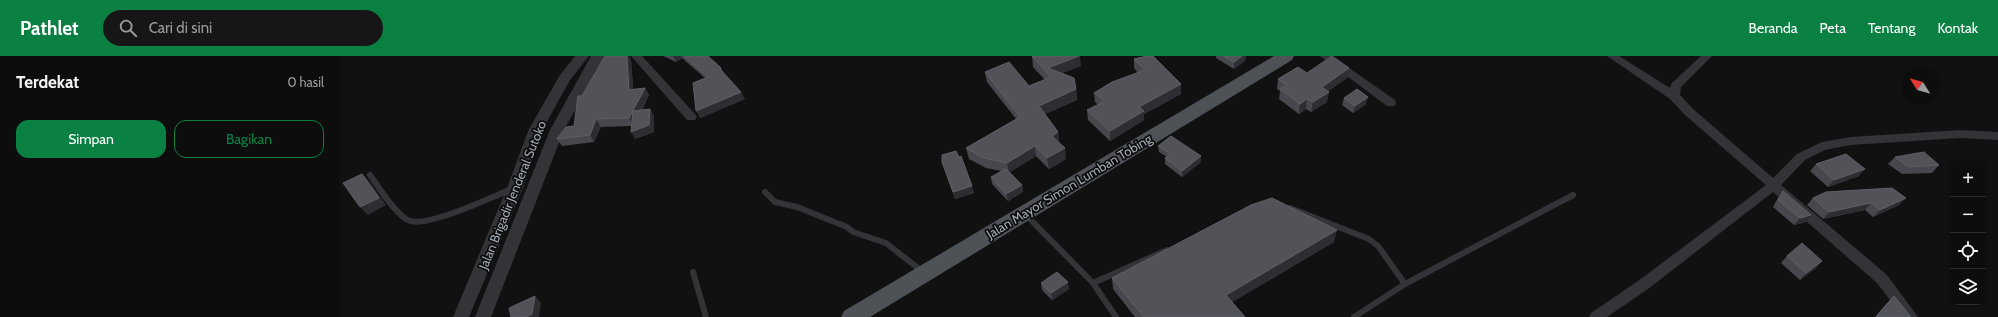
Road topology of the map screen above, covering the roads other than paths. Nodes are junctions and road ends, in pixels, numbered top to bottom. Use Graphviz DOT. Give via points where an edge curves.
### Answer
graph roads {
  1 [pos="595,56"];
  2 [pos="636,56"];
  3 [pos="1286,56"];
  4 [pos="1325,56"];
  5 [pos="1612,56"];
  6 [pos="1707,56"];
  7 [pos="1674,96"];
  8 [pos="1391,103"];
  9 [pos="691,117"];
  10 [pos="536,129"];
  11 [pos="557,130"];
  12 [pos="1998,136"];
  13 [pos="370,175"];
  14 [pos="1774,185"];
  15 [pos="515,188"];
  16 [pos="765,192"];
  17 [pos="1573,195"];
  18 [pos="1286,206"];
  19 [pos="1025,213"];
  20 [pos="1172,247"];
  21 [pos="693,272"];
  22 [pos="924,273"];
  23 [pos="1093,283"];
  24 [pos="1405,284"];
  25 [pos="461,317"];
  26 [pos="483,317"];
  27 [pos="706,317"];
  28 [pos="852,317"];
  29 [pos="1116,317"];
  30 [pos="1354,317"];
  31 [pos="1596,317"];
  32 [pos="1911,317"];
  1 -- 10 [label="street, Jalan Brigadir Jenderal Sutoko" via="565,78"];
  1 -- 11 [label="street"];
  2 -- 9 [label="street"];
  3 -- 19 [label="main road, Jalan Mayor Simon Lumban Tobing"];
  4 -- 8 [label="street"];
  5 -- 7 [label="street"];
  6 -- 7 [label="street" via="1676,86"];
  7 -- 14 [label="street"];
  10 -- 11 [label="street"];
  10 -- 15 [label="street, Jalan Brigadir Jenderal Sutoko"];
  11 -- 26 [label="street"];
  12 -- 14 [label="street" via="1960,134 1850,141 1822,146 1801,157"];
  13 -- 15 [label="lane" via="404,218 415,222 433,219"];
  14 -- 31 [label="street" via="1643,285"];
  14 -- 32 [label="street" via="1882,278"];
  15 -- 25 [label="street, Jalan Brigadir Jenderal Sutoko"];
  16 -- 22 [label="lane" via="775,202 797,207 886,243"];
  17 -- 24 [label="lane"];
  18 -- 24 [label="lane" via="1369,239 1378,246"];
  19 -- 22 [label="main road, Jalan Mayor Simon Lumban Tobing"];
  19 -- 23 [label="lane"];
  20 -- 23 [label="lane"];
  21 -- 27 [label="lane"];
  22 -- 28 [label="main road, Jalan Mayor Simon Lumban Tobing"];
  23 -- 29 [label="lane"];
  24 -- 30 [label="lane"];
}
